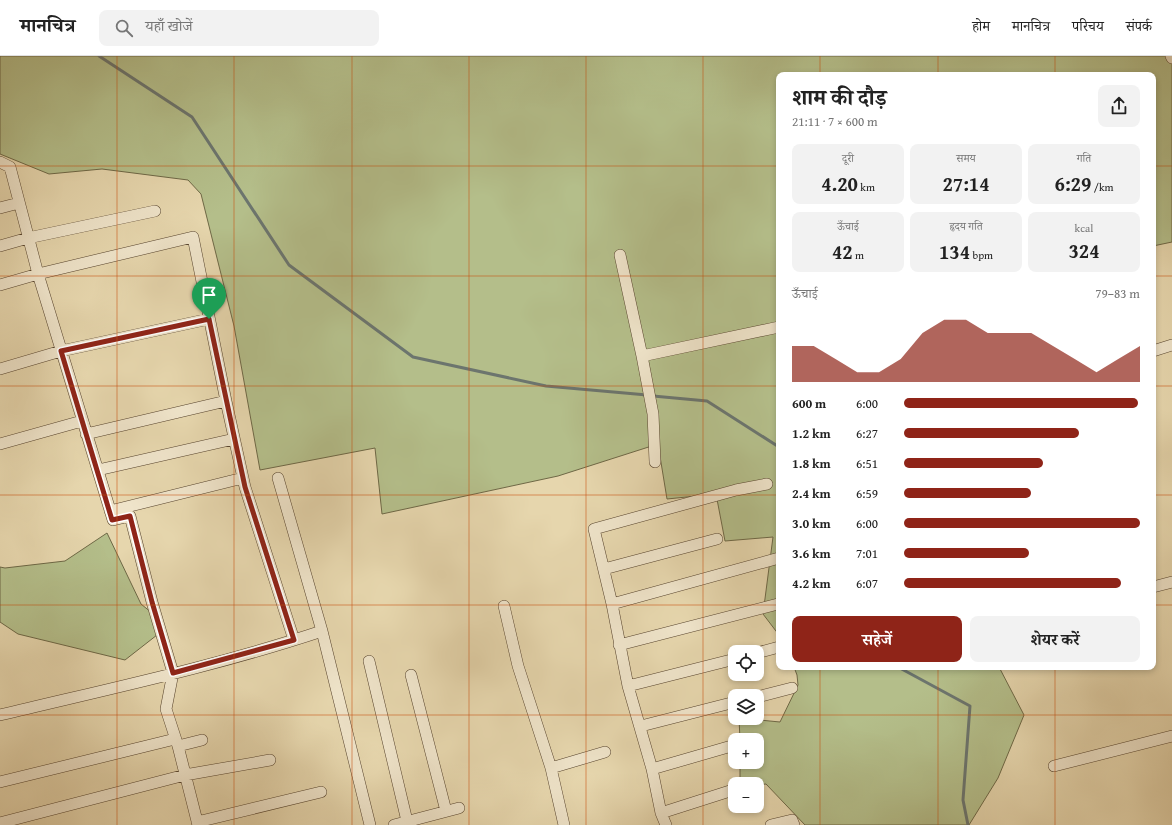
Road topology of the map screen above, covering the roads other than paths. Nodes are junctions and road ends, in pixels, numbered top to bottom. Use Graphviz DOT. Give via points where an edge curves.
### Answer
graph roads {
  1 [pos="0,162"];
  2 [pos="19,203"];
  3 [pos="0,208"];
  4 [pos="155,211"];
  5 [pos="28,238"];
  6 [pos="0,246"];
  7 [pos="620,255"];
  8 [pos="38,274"];
  9 [pos="0,284"];
  10 [pos="209,319"];
  11 [pos="776,328"];
  12 [pos="1172,345"];
  13 [pos="1156,350"];
  14 [pos="61,351"];
  15 [pos="642,356"];
  16 [pos="0,369"];
  17 [pos="226,401"];
  18 [pos="82,421"];
  19 [pos="86,434"];
  20 [pos="234,439"];
  21 [pos="0,444"];
  22 [pos="655,462"];
  23 [pos="98,470"];
  24 [pos="243,478"];
  25 [pos="278,478"];
  26 [pos="767,484"];
  27 [pos="110,511"];
  28 [pos="718,539"];
  29 [pos="776,559"];
  30 [pos="604,569"];
  31 [pos="1172,582"];
  32 [pos="1156,586"];
  33 [pos="612,604"];
  34 [pos="776,605"];
  35 [pos="504,606"];
  36 [pos="322,631"];
  37 [pos="294,640"];
  38 [pos="619,645"];
  39 [pos="776,649"];
  40 [pos="764,651"];
  41 [pos="369,661"];
  42 [pos="728,661"];
  43 [pos="173,673"];
  44 [pos="412,675"];
  45 [pos="628,686"];
  46 [pos="792,688"];
  47 [pos="764,694"];
  48 [pos="728,704"];
  49 [pos="0,715"];
  50 [pos="641,726"];
  51 [pos="1172,736"];
  52 [pos="202,740"];
  53 [pos="177,743"];
  54 [pos="728,747"];
  55 [pos="605,752"];
  56 [pos="270,760"];
  57 [pos="1054,766"];
  58 [pos="551,768"];
  59 [pos="652,769"];
  60 [pos="185,775"];
  61 [pos="0,782"];
  62 [pos="321,792"];
  63 [pos="728,792"];
  64 [pos="459,808"];
  65 [pos="446,812"];
  66 [pos="661,813"];
  67 [pos="0,823"];
  68 [pos="198,823"];
  69 [pos="400,824"];
  70 [pos="370,825"];
  71 [pos="564,825"];
  72 [pos="666,825"];
  73 [pos="771,825"];
  74 [pos="794,825"];
  1 -- 2 [label="street" via="10,167"];
  2 -- 3 [label="street"];
  2 -- 5 [label="street"];
  4 -- 5 [label="street"];
  5 -- 6 [label="street"];
  5 -- 8 [label="street"];
  7 -- 15 [label="street"];
  8 -- 9 [label="street"];
  8 -- 10 [label="street" via="193,237"];
  8 -- 14 [label="street"];
  10 -- 14 [label="street"];
  10 -- 17 [label="street"];
  11 -- 15 [label="street"];
  12 -- 13 [label="street"];
  14 -- 16 [label="street"];
  14 -- 18 [label="street"];
  15 -- 22 [label="street" via="653,414"];
  17 -- 19 [label="street"];
  17 -- 20 [label="street"];
  18 -- 19 [label="street"];
  18 -- 21 [label="street"];
  19 -- 23 [label="street"];
  20 -- 23 [label="street"];
  20 -- 24 [label="street"];
  23 -- 27 [label="street"];
  24 -- 27 [label="street"];
  24 -- 37 [label="street"];
  25 -- 36 [label="street"];
  26 -- 30 [label="street" via="594,529"];
  27 -- 43 [label="street" via="112,520 130,516"];
  28 -- 30 [label="street"];
  29 -- 33 [label="street"];
  30 -- 33 [label="street"];
  31 -- 32 [label="street"];
  33 -- 38 [label="street"];
  34 -- 38 [label="street"];
  35 -- 58 [label="street" via="518,666"];
  36 -- 37 [label="street"];
  36 -- 70 [label="street"];
  37 -- 43 [label="street"];
  38 -- 45 [label="street"];
  39 -- 40 [label="street"];
  41 -- 69 [label="street"];
  42 -- 45 [label="street"];
  43 -- 49 [label="street"];
  43 -- 53 [label="street" via="166,709"];
  44 -- 65 [label="street"];
  45 -- 50 [label="street"];
  46 -- 47 [label="street"];
  48 -- 50 [label="street"];
  50 -- 59 [label="street"];
  51 -- 57 [label="street"];
  52 -- 53 [label="street"];
  53 -- 60 [label="street"];
  53 -- 61 [label="street"];
  54 -- 59 [label="street"];
  55 -- 58 [label="street"];
  56 -- 60 [label="street"];
  58 -- 71 [label="street"];
  59 -- 66 [label="street"];
  60 -- 67 [label="street"];
  60 -- 68 [label="street"];
  62 -- 68 [label="street"];
  63 -- 66 [label="street"];
  64 -- 65 [label="street"];
  65 -- 69 [label="street"];
  66 -- 72 [label="street"];
  73 -- 74 [label="street" via="792,820"];
}
